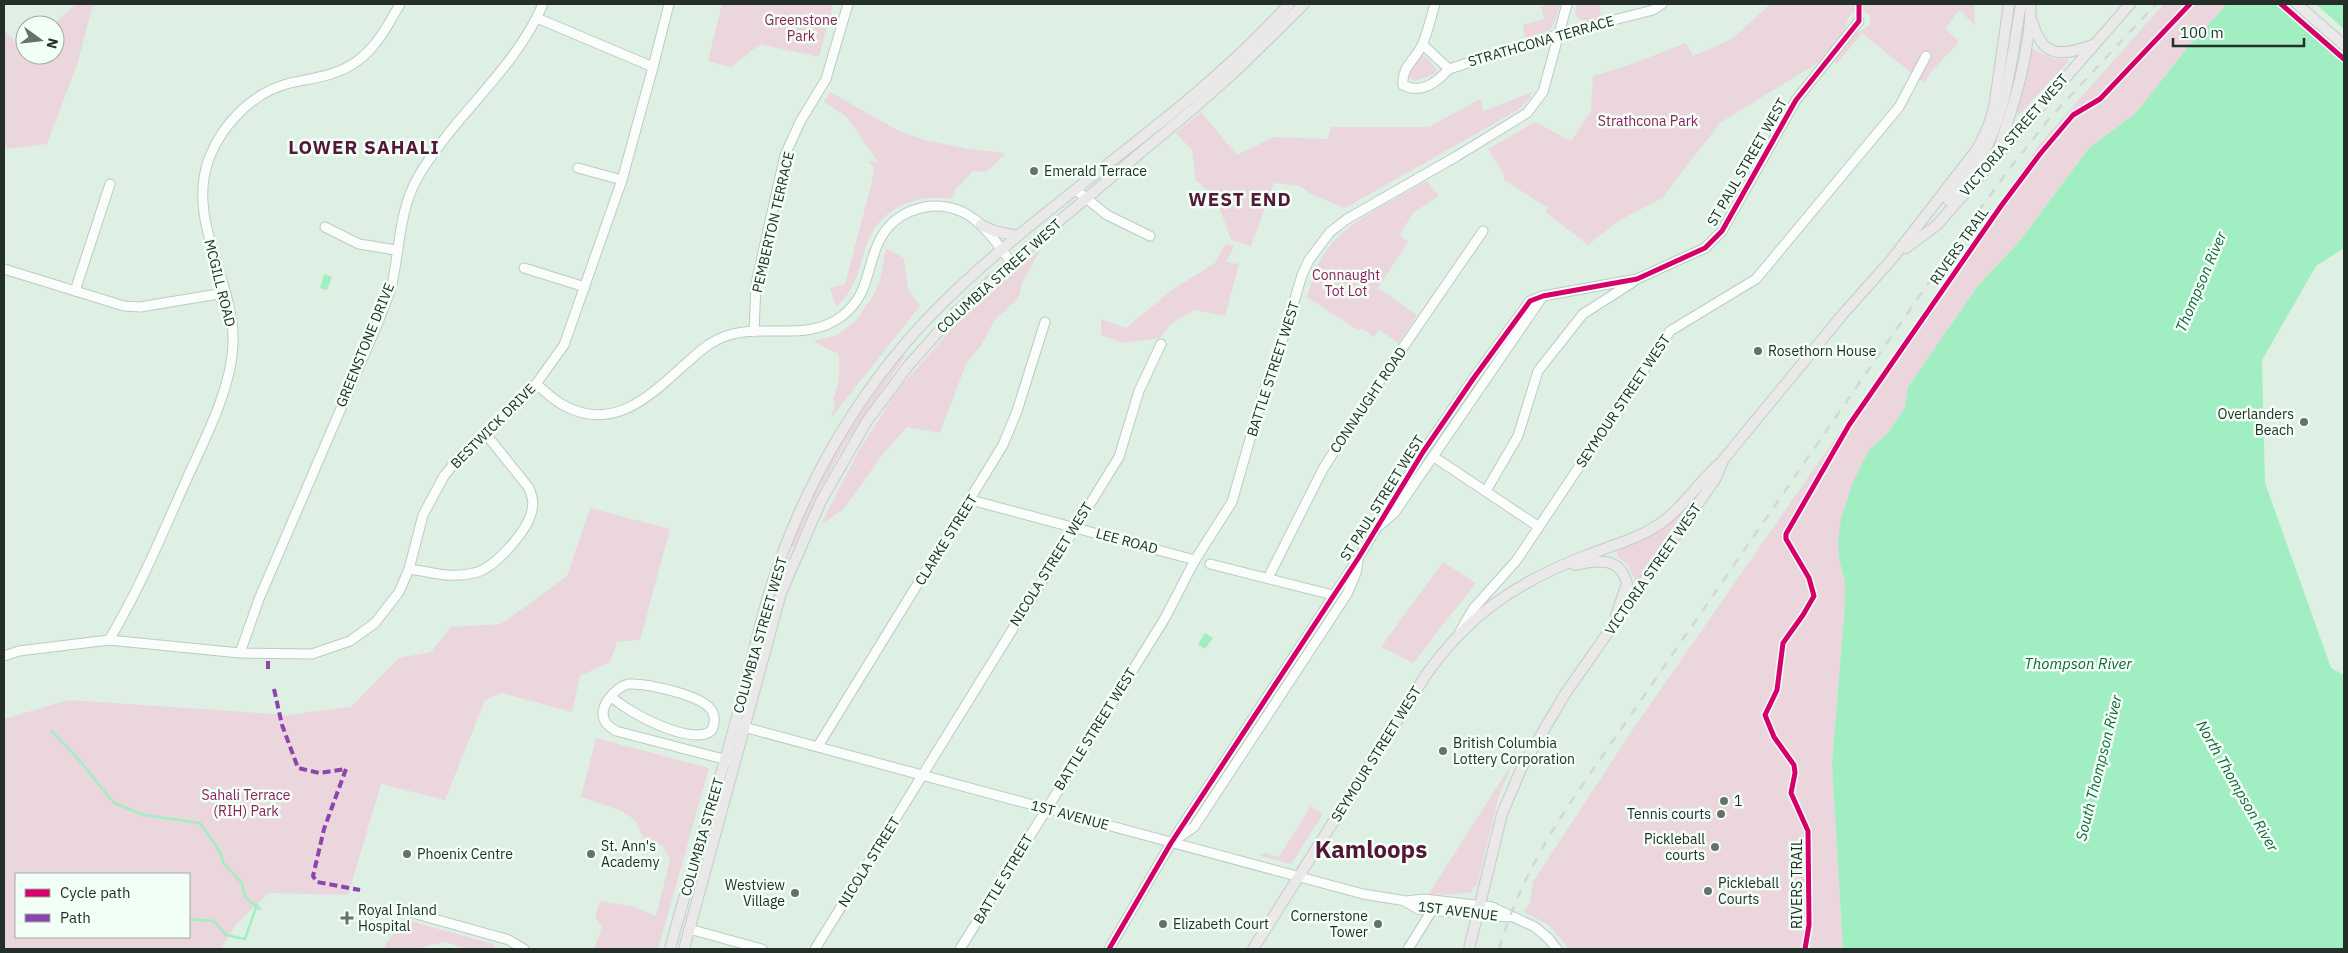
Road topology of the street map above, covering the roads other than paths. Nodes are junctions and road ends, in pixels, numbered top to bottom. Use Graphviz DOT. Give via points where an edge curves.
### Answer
graph roads {
  1 [pos="400,4"];
  2 [pos="544,4"];
  3 [pos="669,4"];
  4 [pos="848,4"];
  5 [pos="1289,4"];
  6 [pos="1304,4"];
  7 [pos="1435,4"];
  8 [pos="1567,4"];
  9 [pos="1662,4"];
  10 [pos="2009,4"];
  11 [pos="2021,4"];
  12 [pos="2031,4"];
  13 [pos="2130,4"];
  14 [pos="2298,4"];
  15 [pos="537,18"];
  16 [pos="2030,18"];
  17 [pos="1859,21"];
  18 [pos="1559,34"];
  19 [pos="2094,44"];
  20 [pos="1423,45"];
  21 [pos="2344,45"];
  22 [pos="1926,56"];
  23 [pos="653,67"];
  24 [pos="1448,69"];
  25 [pos="1996,156"];
  26 [pos="578,168"];
  27 [pos="622,180"];
  28 [pos="110,184"];
  29 [pos="1076,190"];
  30 [pos="1087,199"];
  31 [pos="981,226"];
  32 [pos="325,227"];
  33 [pos="1483,231"];
  34 [pos="1018,236"];
  35 [pos="1150,236"];
  36 [pos="1904,249"];
  37 [pos="396,250"];
  38 [pos="1001,250"];
  39 [pos="1892,259"];
  40 [pos="1011,262"];
  41 [pos="524,268"];
  42 [pos="4,269"];
  43 [pos="1637,279"];
  44 [pos="585,287"];
  45 [pos="75,291"];
  46 [pos="224,294"];
  47 [pos="1543,296"];
  48 [pos="1045,322"];
  49 [pos="754,332"];
  50 [pos="1161,344"];
  51 [pos="536,384"];
  52 [pos="485,432"];
  53 [pos="1434,457"];
  54 [pos="1723,460"];
  55 [pos="1486,491"];
  56 [pos="971,500"];
  57 [pos="1074,527"];
  58 [pos="1539,527"];
  59 [pos="1374,530"];
  60 [pos="1359,557"];
  61 [pos="1195,560"];
  62 [pos="1210,564"];
  63 [pos="409,569"];
  64 [pos="1554,570"];
  65 [pos="1268,578"];
  66 [pos="1333,595"];
  67 [pos="1459,634"];
  68 [pos="109,640"];
  69 [pos="1598,647"];
  70 [pos="240,653"];
  71 [pos="4,656"];
  72 [pos="611,696"];
  73 [pos="739,725"];
  74 [pos="818,746"];
  75 [pos="729,761"];
  76 [pos="922,775"];
  77 [pos="1046,808"];
  78 [pos="1171,843"];
  79 [pos="1297,878"];
  80 [pos="1406,901"];
  81 [pos="1462,904"];
  82 [pos="395,908"];
  83 [pos="1432,910"];
  84 [pos="1478,910"];
  85 [pos="689,929"];
  86 [pos="524,949"];
  87 [pos="670,949"];
  88 [pos="684,949"];
  89 [pos="762,949"];
  90 [pos="815,949"];
  91 [pos="960,949"];
  92 [pos="1109,949"];
  93 [pos="1253,949"];
  94 [pos="1408,949"];
  95 [pos="1469,949"];
  96 [pos="1557,949"];
  1 -- 46 [label="street, MCGILL ROAD" via="379,40 356,62 333,74 276,88 250,103 222,133 209,157 203,186 203,213"];
  2 -- 15 [label="street, GREENSTONE DRIVE"];
  3 -- 23 [label="street, BESTWICK DRIVE"];
  4 -- 49 [label="street, PEMBERTON TERRACE" via="826,79 785,155 756,284"];
  5 -- 29 [label="main road, COLUMBIA STREET WEST" via="1232,61"];
  6 -- 30 [label="main road, COLUMBIA STREET WEST" via="1224,82"];
  7 -- 20 [label="street"];
  8 -- 18 [label="street, BATTLE STREET WEST"];
  9 -- 18 [label="street, STRATHCONA TERRACE" via="1653,10"];
  10 -- 39 [label="main road, VICTORIA STREET WEST" via="1994,108 1985,134 1967,164"];
  11 -- 36 [label="main road" via="2003,104 1995,129 1974,169"];
  12 -- 16 [label="main road"];
  13 -- 19 [label="main road, VICTORIA STREET WEST"];
  14 -- 21 [label="main road"];
  15 -- 23 [label="street"];
  15 -- 37 [label="street, GREENSTONE DRIVE" via="502,71 417,178 406,205"];
  16 -- 19 [label="main road" via="2037,39 2053,52 2074,51"];
  16 -- 25 [label="main road" via="2017,95"];
  17 -- 43 [label="street, ST PAUL STREET WEST" via="1796,100 1722,231 1705,248"];
  18 -- 24 [label="street, STRATHCONA TERRACE"];
  18 -- 61 [label="street, BATTLE STREET WEST" via="1542,92 1527,113 1347,219 1330,232 1313,253 1302,275 1232,502"];
  19 -- 25 [label="main road, VICTORIA STREET WEST"];
  20 -- 24 [label="street"];
  20 -- 24 [label="street, STRATHCONA TERRACE" via="1410,60 1402,77 1403,85 1422,89 1442,77"];
  22 -- 58 [label="street, SEYMOUR STREET WEST" via="1899,107 1756,279 1670,330"];
  23 -- 27 [label="street, BESTWICK DRIVE"];
  25 -- 36 [label="main road, VICTORIA STREET WEST" via="1936,225"];
  26 -- 27 [label="street"];
  27 -- 44 [label="street, BESTWICK DRIVE"];
  28 -- 45 [label="street"];
  29 -- 30 [label="street"];
  29 -- 34 [label="main road, COLUMBIA STREET WEST"];
  30 -- 35 [label="street" via="1107,215"];
  30 -- 40 [label="main road, COLUMBIA STREET WEST"];
  31 -- 34 [label="main road"];
  31 -- 38 [label="street"];
  31 -- 49 [label="street" via="959,211 937,205 913,210 890,225 881,237 863,294 834,322 808,331"];
  32 -- 37 [label="street" via="359,244"];
  33 -- 65 [label="street, CONNAUGHT ROAD" via="1328,460"];
  34 -- 38 [label="main road, COLUMBIA STREET WEST"];
  36 -- 39 [label="main road, VICTORIA STREET WEST"];
  37 -- 70 [label="street, GREENSTONE DRIVE" via="392,285 379,320 259,599"];
  38 -- 40 [label="street"];
  38 -- 73 [label="main road, COLUMBIA STREET WEST" via="944,302 896,356 852,414 830,453 808,494 778,568"];
  39 -- 54 [label="main road, VICTORIA STREET WEST"];
  40 -- 73 [label="main road, COLUMBIA STREET WEST" via="932,337 867,420 843,460 789,572"];
  41 -- 44 [label="street"];
  42 -- 45 [label="street"];
  43 -- 47 [label="street, ST PAUL STREET WEST"];
  43 -- 55 [label="street" via="1582,314 1538,371 1518,436"];
  44 -- 51 [label="street, BESTWICK DRIVE" via="564,345"];
  45 -- 46 [label="street" via="124,306 140,307"];
  46 -- 68 [label="street, MCGILL ROAD" via="232,320 233,346 219,403 135,595"];
  47 -- 53 [label="street, ST PAUL STREET WEST"];
  47 -- 59 [label="street, ST PAUL STREET WEST" via="1530,301 1473,379"];
  48 -- 56 [label="street, CLARKE STREET" via="1003,445"];
  49 -- 51 [label="street" via="715,340 655,393 615,413 590,414 575,410 562,405"];
  50 -- 57 [label="street, NICOLA STREET WEST" via="1139,391 1119,457"];
  51 -- 52 [label="street, BESTWICK DRIVE"];
  52 -- 63 [label="street, BESTWICK DRIVE" via="452,465 433,493 423,515"];
  52 -- 63 [label="street" via="529,488 532,510 524,528 491,565 476,573 447,576"];
  53 -- 55 [label="street"];
  53 -- 59 [label="street, ST PAUL STREET WEST" via="1395,512"];
  54 -- 64 [label="main road, SEYMOUR STREET WEST" via="1708,473 1691,496 1658,525 1628,541"];
  54 -- 69 [label="main road, VICTORIA STREET WEST" via="1716,478"];
  55 -- 58 [label="street"];
  56 -- 57 [label="street, LEE ROAD"];
  56 -- 74 [label="street, CLARKE STREET"];
  57 -- 61 [label="street, LEE ROAD"];
  57 -- 76 [label="street, NICOLA STREET WEST"];
  58 -- 67 [label="street, SEYMOUR STREET WEST" via="1516,561 1473,609"];
  59 -- 60 [label="street, ST PAUL STREET WEST"];
  60 -- 66 [label="street, ST PAUL STREET WEST"];
  60 -- 78 [label="street, ST PAUL STREET WEST" via="1347,594 1194,827"];
  61 -- 77 [label="street, BATTLE STREET WEST" via="1165,618"];
  62 -- 65 [label="street"];
  63 -- 70 [label="street, BESTWICK DRIVE" via="387,609 375,623 350,641 312,654"];
  64 -- 67 [label="main road, SEYMOUR STREET WEST" via="1501,599"];
  64 -- 69 [label="main road" via="1599,560 1622,570 1627,584 1624,595"];
  65 -- 66 [label="street"];
  66 -- 78 [label="street, ST PAUL STREET WEST"];
  67 -- 79 [label="main road, SEYMOUR STREET WEST" via="1426,675"];
  68 -- 70 [label="street, BESTWICK DRIVE"];
  68 -- 71 [label="street, BESTWICK DRIVE" via="19,651"];
  69 -- 84 [label="main road, VICTORIA STREET WEST" via="1550,718 1511,790"];
  72 -- 72 [label="street" via="628,684 670,691 708,706 713,713 714,724 710,732 702,735 661,728"];
  72 -- 75 [label="street" via="605,702 604,716 606,723 616,731"];
  73 -- 74 [label="street, 1ST AVENUE"];
  73 -- 75 [label="main road, COLUMBIA STREET"];
  74 -- 76 [label="street, 1ST AVENUE"];
  75 -- 85 [label="main road, COLUMBIA STREET"];
  75 -- 87 [label="main road, COLUMBIA STREET"];
  76 -- 77 [label="street, 1ST AVENUE"];
  76 -- 90 [label="street, NICOLA STREET"];
  77 -- 78 [label="street, 1ST AVENUE"];
  77 -- 91 [label="street, BATTLE STREET"];
  78 -- 79 [label="street, 1ST AVENUE"];
  78 -- 92 [label="street"];
  79 -- 80 [label="street, 1ST AVENUE"];
  79 -- 93 [label="main road, SEYMOUR STREET WEST"];
  80 -- 81 [label="street, 1ST AVENUE" via="1424,899"];
  80 -- 83 [label="street, 1ST AVENUE" via="1418,909"];
  81 -- 83 [label="street" via="1438,905"];
  81 -- 84 [label="street, 1ST AVENUE"];
  82 -- 86 [label="street" via="509,940"];
  83 -- 84 [label="street, 1ST AVENUE"];
  83 -- 94 [label="street"];
  84 -- 95 [label="main road, VICTORIA STREET WEST"];
  84 -- 96 [label="street" via="1492,907 1535,927"];
  85 -- 88 [label="main road, COLUMBIA STREET"];
  85 -- 89 [label="street"];
}
